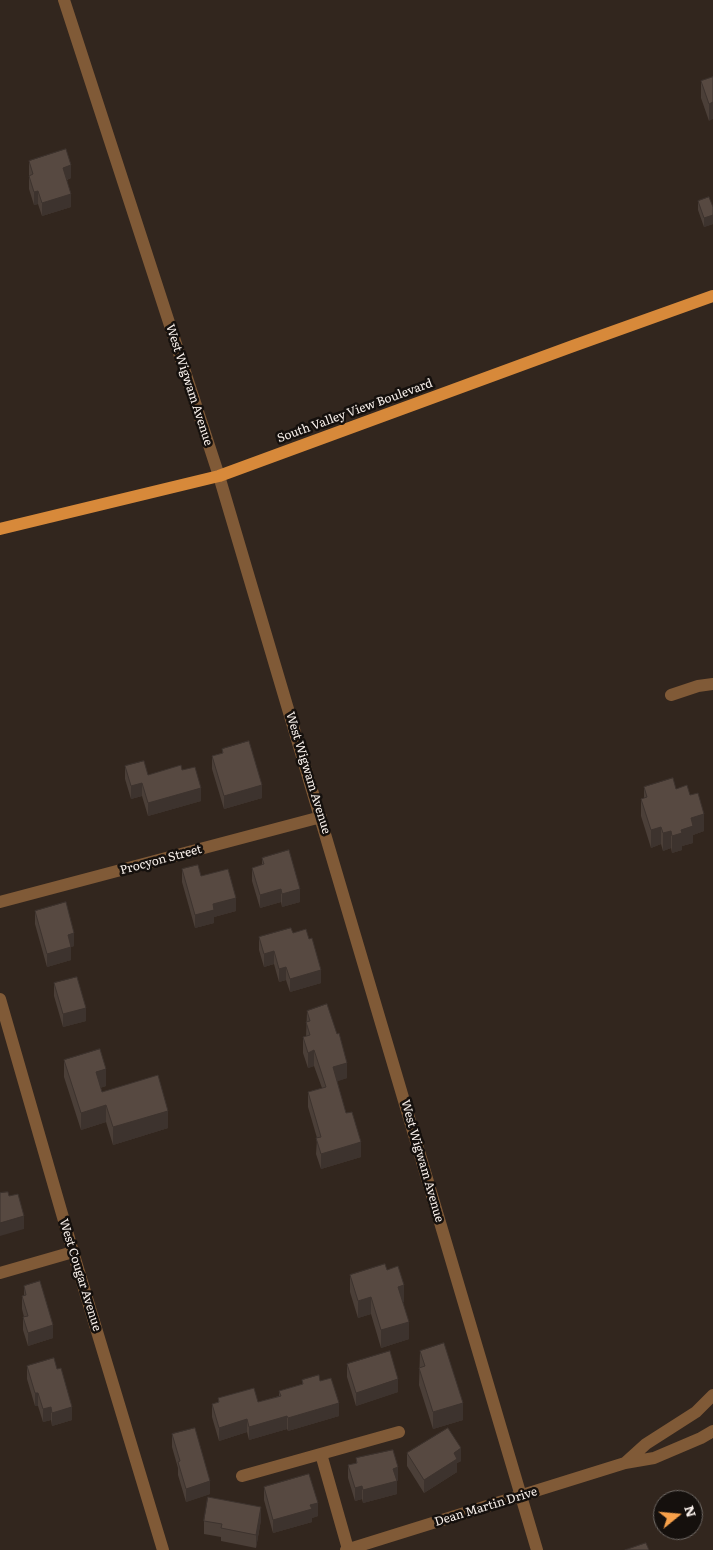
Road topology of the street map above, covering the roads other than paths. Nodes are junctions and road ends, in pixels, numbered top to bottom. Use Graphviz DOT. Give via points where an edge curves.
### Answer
graph roads {
  1 [pos="64,0"];
  2 [pos="713,296"];
  3 [pos="219,476"];
  4 [pos="0,529"];
  5 [pos="713,684"];
  6 [pos="671,695"];
  7 [pos="321,817"];
  8 [pos="0,902"];
  9 [pos="0,999"];
  10 [pos="73,1252"];
  11 [pos="0,1272"];
  12 [pos="713,1395"];
  13 [pos="713,1431"];
  14 [pos="399,1432"];
  15 [pos="321,1454"];
  16 [pos="625,1462"];
  17 [pos="242,1476"];
  18 [pos="521,1496"];
  19 [pos="163,1550"];
  20 [pos="347,1550"];
  21 [pos="537,1550"];
  1 -- 3 [label="street, West Wigwam Avenue"];
  2 -- 3 [label="main road, South Valley View Boulevard"];
  3 -- 4 [label="main road, South Valley View Boulevard"];
  3 -- 7 [label="street, West Wigwam Avenue"];
  5 -- 6 [label="street"];
  7 -- 8 [label="street, Procyon Street"];
  7 -- 18 [label="street, West Wigwam Avenue"];
  9 -- 10 [label="street, West Cougar Avenue"];
  10 -- 11 [label="street"];
  10 -- 19 [label="street, West Cougar Avenue"];
  12 -- 16 [label="street, Dean Martin Drive" via="696,1412 646,1444"];
  13 -- 16 [label="street, Dean Martin Drive" via="654,1458"];
  14 -- 15 [label="street"];
  15 -- 17 [label="street"];
  15 -- 20 [label="street"];
  16 -- 18 [label="street, Dean Martin Drive"];
  18 -- 20 [label="street, Dean Martin Drive"];
  18 -- 21 [label="street, West Wigwam Avenue"];
}
